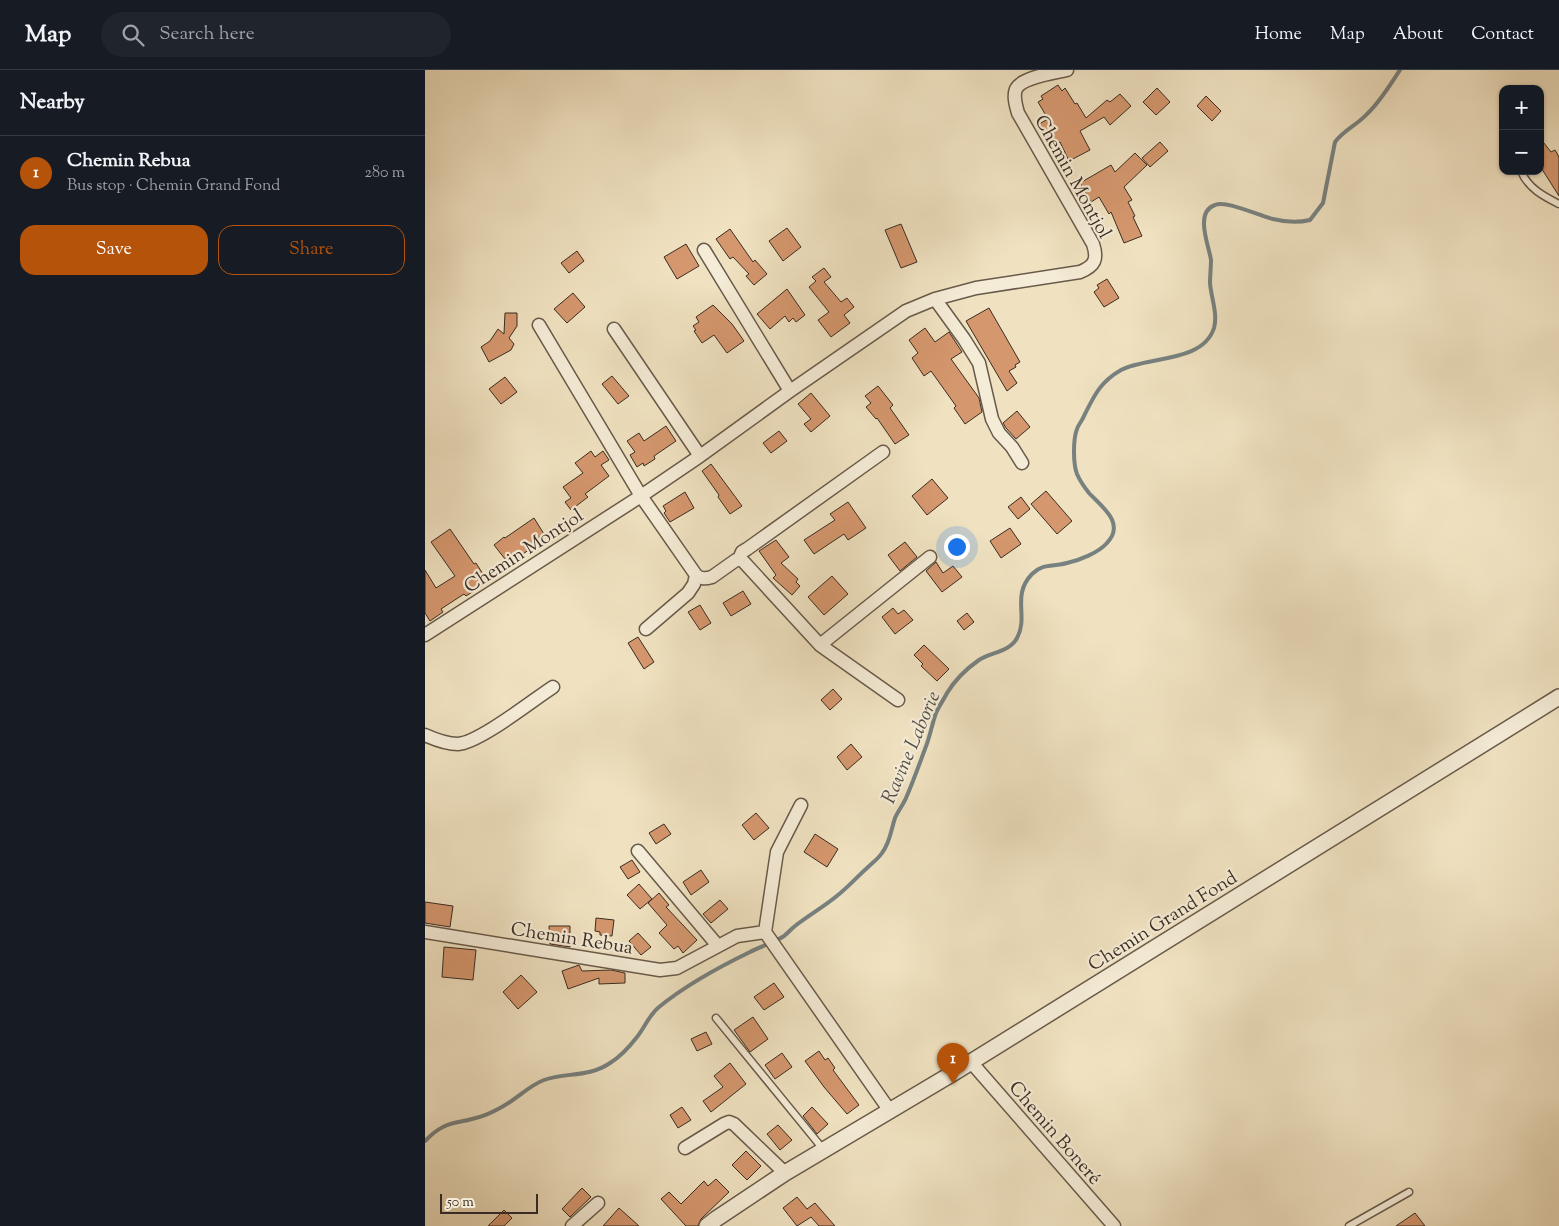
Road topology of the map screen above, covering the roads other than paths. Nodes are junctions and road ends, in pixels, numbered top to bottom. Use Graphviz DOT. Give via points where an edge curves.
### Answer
graph roads {
  1 [pos="1067,70"];
  2 [pos="1523,175"];
  3 [pos="1559,204"];
  4 [pos="704,250"];
  5 [pos="935,299"];
  6 [pos="539,326"];
  7 [pos="614,329"];
  8 [pos="790,392"];
  9 [pos="883,452"];
  10 [pos="700,456"];
  11 [pos="1022,464"];
  12 [pos="641,496"];
  13 [pos="930,557"];
  14 [pos="739,559"];
  15 [pos="696,575"];
  16 [pos="646,629"];
  17 [pos="425,635"];
  18 [pos="819,645"];
  19 [pos="553,687"];
  20 [pos="1559,697"];
  21 [pos="898,700"];
  22 [pos="425,735"];
  23 [pos="801,805"];
  24 [pos="638,851"];
  25 [pos="425,932"];
  26 [pos="767,935"];
  27 [pos="718,946"];
  28 [pos="716,1018"];
  29 [pos="971,1062"];
  30 [pos="890,1111"];
  31 [pos="685,1148"];
  32 [pos="823,1149"];
  33 [pos="785,1173"];
  34 [pos="1409,1192"];
  35 [pos="598,1203"];
  36 [pos="572,1226"];
  37 [pos="707,1226"];
  38 [pos="1114,1226"];
  39 [pos="1349,1226"];
  1 -- 5 [label="street, Chemin Montjol" via="1020,84 1016,89 1015,103 1093,244 1096,252 1091,267 1080,272 976,288"];
  2 -- 3 [label="lane" via="1526,182"];
  4 -- 8 [label="street"];
  5 -- 8 [label="street, Chemin Montjol" via="906,311"];
  5 -- 11 [label="street" via="979,363 992,419"];
  6 -- 12 [label="street"];
  7 -- 10 [label="street"];
  8 -- 10 [label="street, Chemin Montjol"];
  9 -- 14 [label="street" via="747,548"];
  10 -- 12 [label="street, Chemin Montjol"];
  12 -- 15 [label="street"];
  12 -- 17 [label="street, Chemin Montjol"];
  13 -- 18 [label="street"];
  14 -- 15 [label="street" via="712,577 704,579"];
  14 -- 18 [label="street"];
  15 -- 16 [label="street" via="688,593"];
  18 -- 21 [label="street"];
  19 -- 22 [label="street" via="477,738 459,744 439,742"];
  20 -- 29 [label="street, Chemin Grand Fond"];
  23 -- 26 [label="street" via="777,852"];
  24 -- 27 [label="street"];
  25 -- 27 [label="street, Chemin Rebua" via="659,970 677,968"];
  26 -- 27 [label="street, Chemin Rebua" via="737,936"];
  26 -- 30 [label="street"];
  28 -- 32 [label="lane"];
  29 -- 30 [label="street, Chemin Grand Fond"];
  29 -- 38 [label="street, Chemin Boneré"];
  30 -- 32 [label="street, Chemin Grand Fond"];
  31 -- 33 [label="street" via="729,1122"];
  32 -- 33 [label="street, Chemin Grand Fond"];
  33 -- 37 [label="street, Chemin Grand Fond"];
  34 -- 39 [label="lane"];
  35 -- 36 [label="street"];
}
